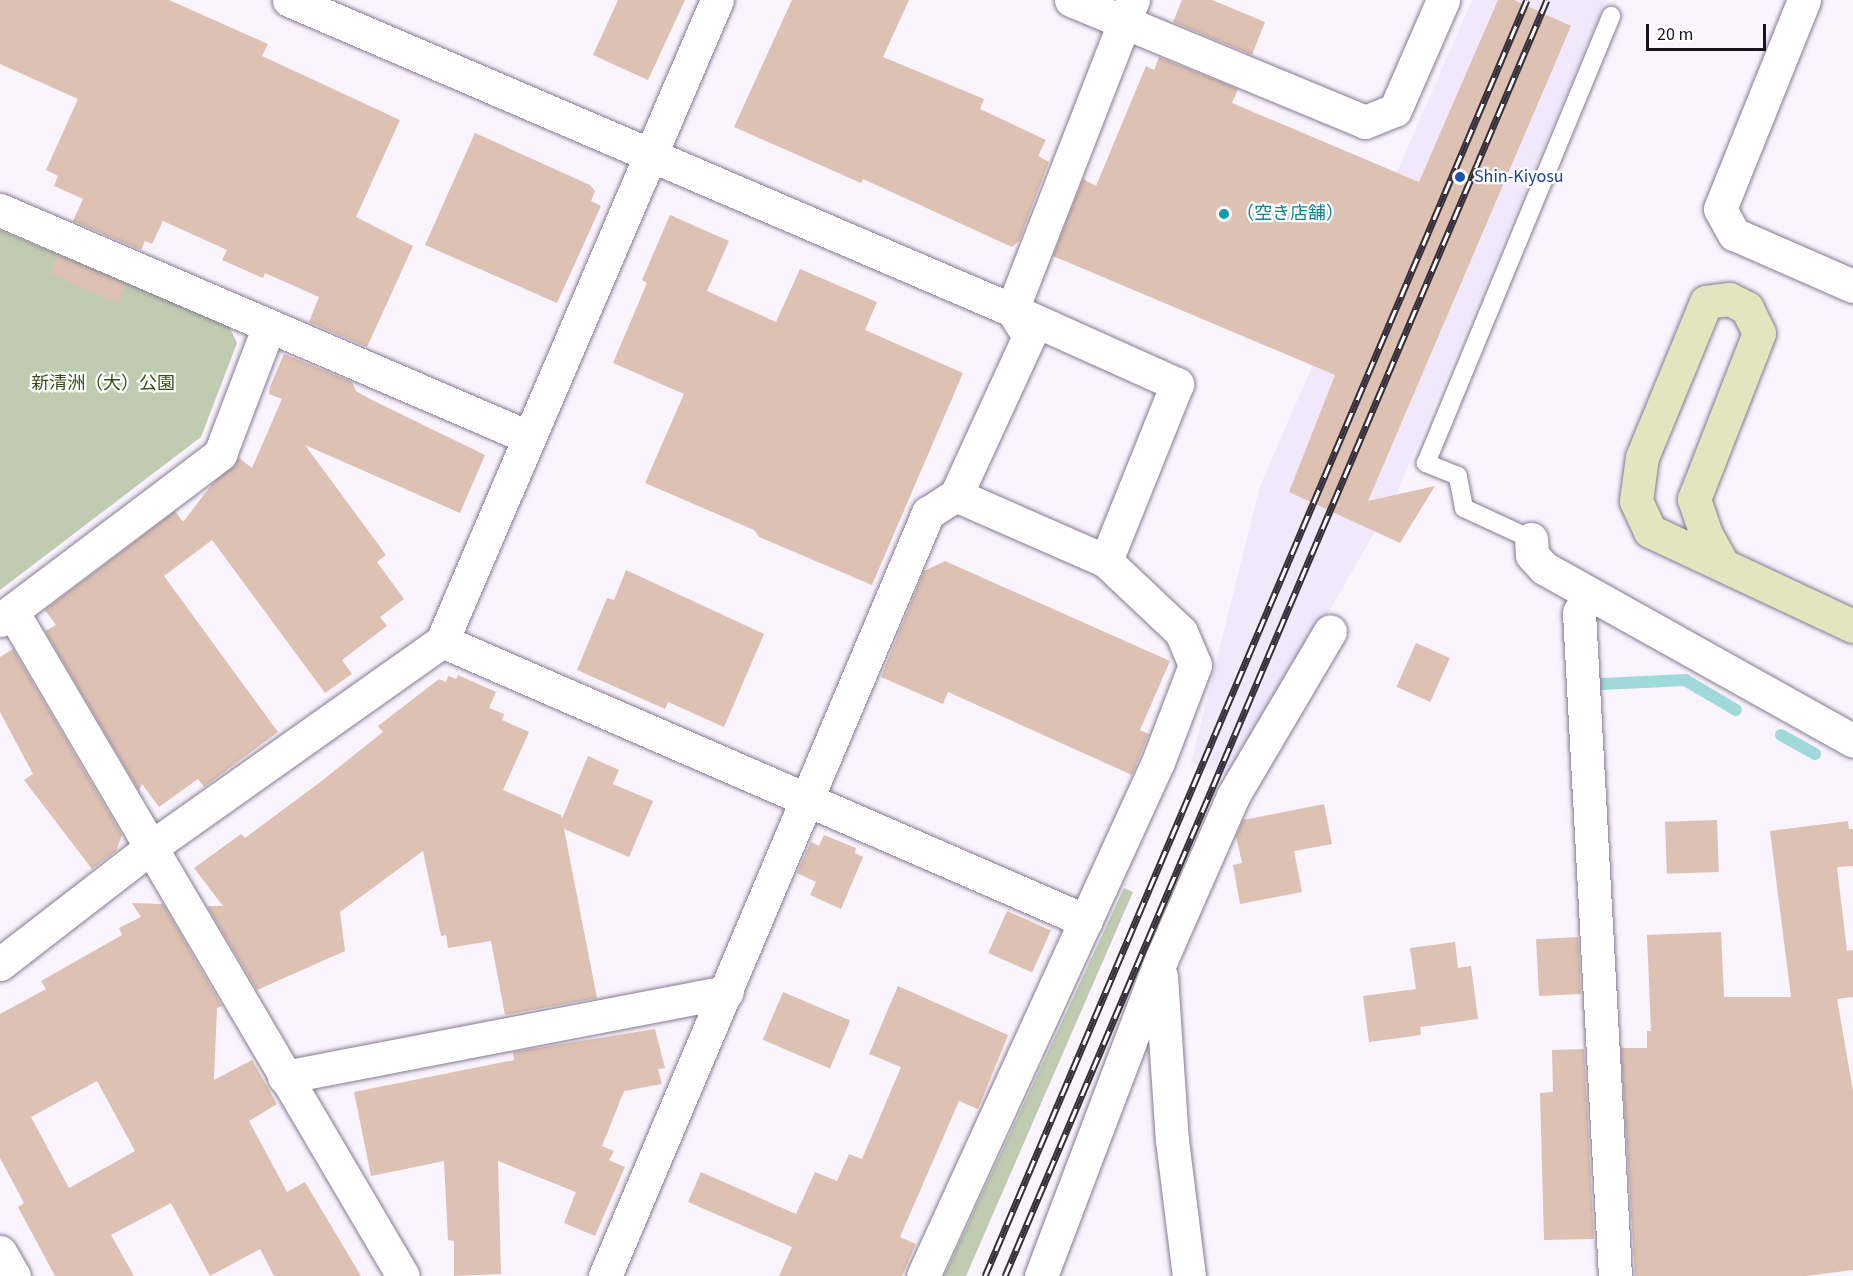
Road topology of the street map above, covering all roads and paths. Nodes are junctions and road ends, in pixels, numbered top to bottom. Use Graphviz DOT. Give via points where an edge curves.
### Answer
graph roads {
  1 [pos="289,0"];
  2 [pos="717,0"];
  3 [pos="1071,0"];
  4 [pos="1443,0"];
  5 [pos="1804,0"];
  6 [pos="1128,11"];
  7 [pos="1611,16"];
  8 [pos="652,155"];
  9 [pos="0,210"];
  10 [pos="1853,286"];
  11 [pos="1012,310"];
  12 [pos="269,326"];
  13 [pos="528,437"];
  14 [pos="956,495"];
  15 [pos="1531,539"];
  16 [pos="1106,561"];
  17 [pos="1722,564"];
  18 [pos="1589,594"];
  19 [pos="6,615"];
  20 [pos="1853,626"];
  21 [pos="1330,631"];
  22 [pos="442,641"];
  23 [pos="1853,741"];
  24 [pos="805,801"];
  25 [pos="150,848"];
  26 [pos="1086,921"];
  27 [pos="0,964"];
  28 [pos="1161,964"];
  29 [pos="727,992"];
  30 [pos="284,1077"];
  31 [pos="0,1252"];
  32 [pos="14,1276"];
  33 [pos="403,1276"];
  34 [pos="605,1276"];
  35 [pos="923,1276"];
  36 [pos="1041,1276"];
  37 [pos="1189,1276"];
  38 [pos="1615,1276"];
  1 -- 8 [label="street"];
  2 -- 8 [label="street"];
  3 -- 6 [label="street"];
  4 -- 6 [label="street" via="1395,110 1365,122"];
  5 -- 10 [label="street" via="1720,209 1734,234"];
  6 -- 11 [label="street"];
  7 -- 15 [label="lane" via="1426,463 1458,476 1464,508"];
  8 -- 11 [label="street"];
  8 -- 13 [label="street"];
  9 -- 12 [label="street"];
  11 -- 14 [label="street" via="1029,336"];
  11 -- 16 [label="street" via="1177,384"];
  12 -- 13 [label="street"];
  12 -- 19 [label="street" via="220,454"];
  13 -- 22 [label="street"];
  14 -- 16 [label="street"];
  14 -- 24 [label="street" via="928,513"];
  15 -- 18 [label="street" via="1532,555 1544,568"];
  16 -- 26 [label="street" via="1181,632 1195,665 1158,762"];
  17 -- 17 [label="main road" via="1650,531 1636,501 1642,457 1706,302 1729,299 1747,308 1759,333 1694,499"];
  17 -- 20 [label="main road"];
  18 -- 23 [label="street"];
  18 -- 38 [label="street" via="1579,613"];
  19 -- 25 [label="street"];
  21 -- 28 [label="street" via="1233,796"];
  22 -- 24 [label="street"];
  22 -- 25 [label="street"];
  24 -- 26 [label="street"];
  24 -- 29 [label="street"];
  25 -- 27 [label="street"];
  25 -- 30 [label="street"];
  26 -- 35 [label="street"];
  28 -- 36 [label="street"];
  28 -- 37 [label="street" via="1172,1140"];
  29 -- 30 [label="street"];
  29 -- 34 [label="street"];
  30 -- 33 [label="street"];
  31 -- 32 [label="street"];
}
